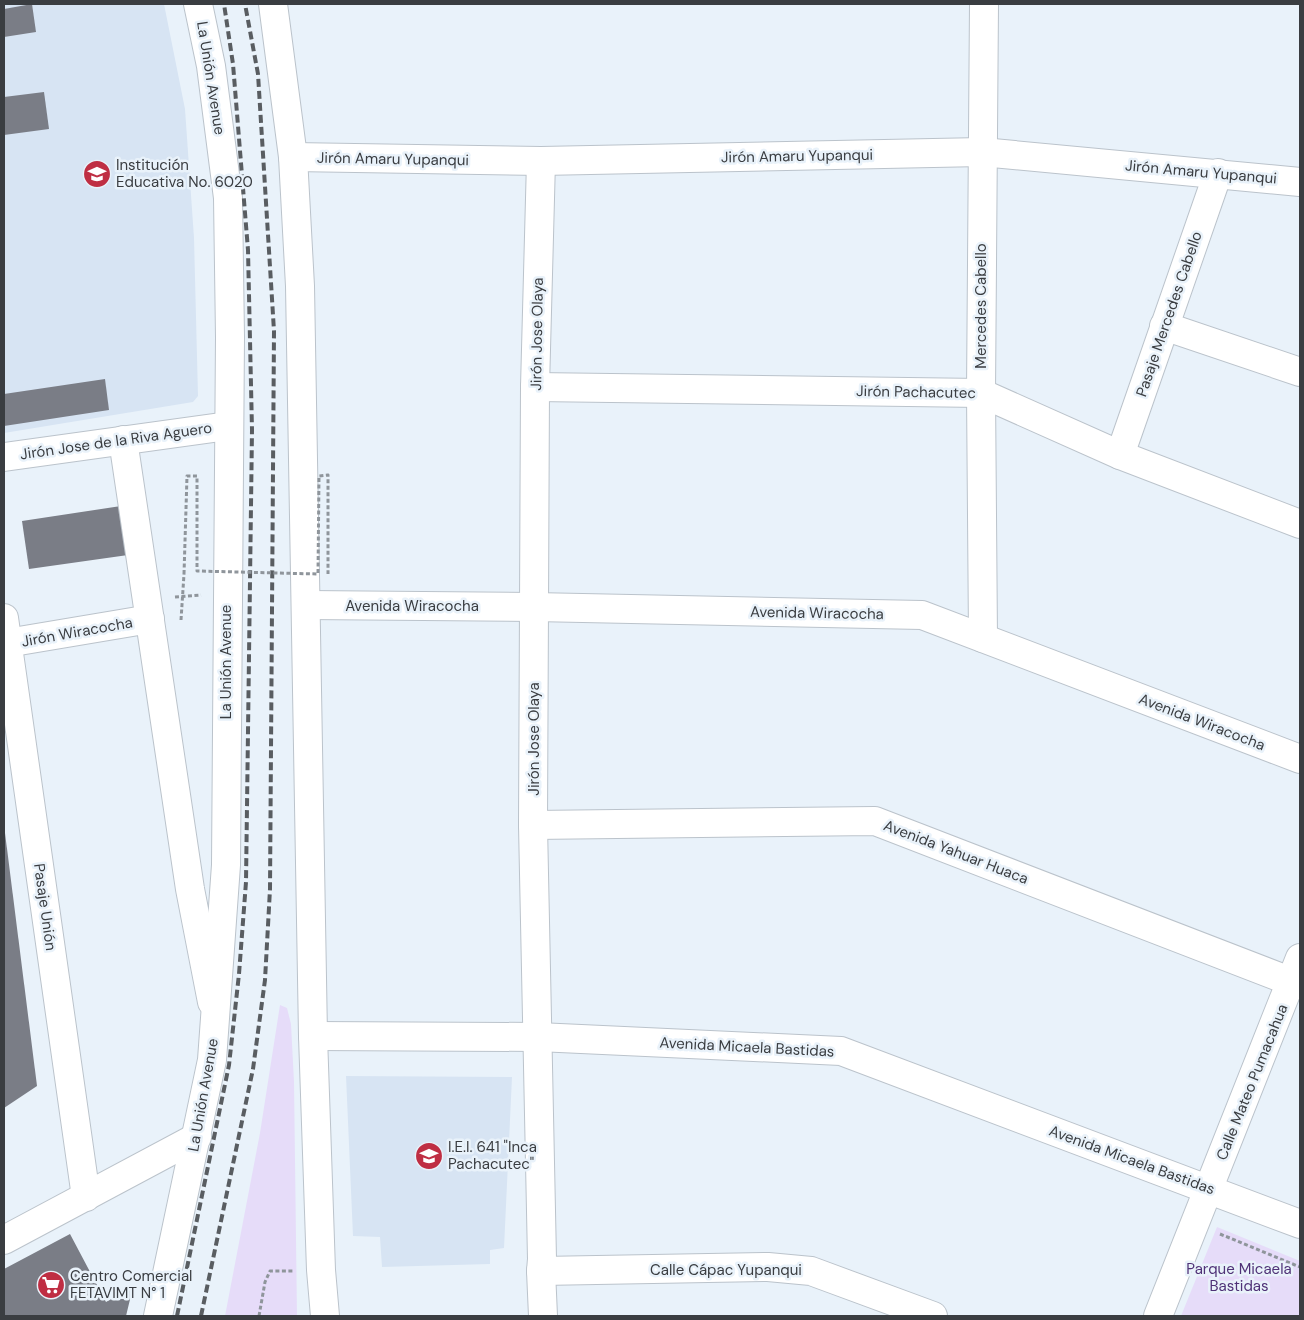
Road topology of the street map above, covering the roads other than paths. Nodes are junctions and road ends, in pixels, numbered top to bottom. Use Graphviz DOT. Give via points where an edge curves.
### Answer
graph roads {
  1 [pos="198,4"];
  2 [pos="273,4"];
  3 [pos="984,4"];
  4 [pos="982,152"];
  5 [pos="293,157"];
  6 [pos="541,161"];
  7 [pos="1218,173"];
  8 [pos="1300,182"];
  9 [pos="1164,326"];
  10 [pos="1300,372"];
  11 [pos="535,387"];
  12 [pos="981,393"];
  13 [pos="228,426"];
  14 [pos="123,440"];
  15 [pos="1120,455"];
  16 [pos="4,457"];
  17 [pos="1300,524"];
  18 [pos="306,605"];
  19 [pos="534,607"];
  20 [pos="149,610"];
  21 [pos="5,636"];
  22 [pos="984,638"];
  23 [pos="1300,760"];
  24 [pos="533,825"];
  25 [pos="1298,975"];
  26 [pos="215,1017"];
  27 [pos="313,1036"];
  28 [pos="538,1037"];
  29 [pos="197,1137"];
  30 [pos="1210,1188"];
  31 [pos="86,1197"];
  32 [pos="1300,1224"];
  33 [pos="4,1240"];
  34 [pos="541,1271"];
  35 [pos="158,1316"];
  36 [pos="325,1316"];
  37 [pos="543,1316"];
  38 [pos="933,1316"];
  39 [pos="1158,1316"];
  1 -- 13 [label="street, La Unión Avenue" via="211,66 228,198"];
  2 -- 5 [label="street"];
  3 -- 4 [label="street, Mercedes Cabello"];
  4 -- 6 [label="street, Jirón Amaru Yupanqui"];
  4 -- 7 [label="street, Jirón Amaru Yupanqui"];
  4 -- 12 [label="street, Mercedes Cabello"];
  5 -- 6 [label="street, Jirón Amaru Yupanqui"];
  5 -- 18 [label="street" via="300,286"];
  6 -- 11 [label="street, Jirón Jose Olaya"];
  7 -- 8 [label="street, Jirón Amaru Yupanqui"];
  7 -- 9 [label="street, Pasaje Mercedes Cabello"];
  9 -- 10 [label="street"];
  9 -- 15 [label="street, Pasaje Mercedes Cabello"];
  11 -- 12 [label="street, Jirón Pachacutec"];
  11 -- 19 [label="street, Jirón Jose Olaya"];
  12 -- 15 [label="street, Jirón Pachacutec"];
  12 -- 22 [label="street, Mercedes Cabello"];
  13 -- 14 [label="street, Jirón Jose de la Riva Aguero"];
  13 -- 26 [label="street, La Unión Avenue" via="226,865"];
  14 -- 16 [label="street, Jirón Jose de la Riva Aguero"];
  14 -- 20 [label="street"];
  15 -- 17 [label="street, Jirón Pachacutec"];
  18 -- 19 [label="street, Avenida Wiracocha"];
  18 -- 27 [label="street"];
  19 -- 22 [label="street, Avenida Wiracocha" via="922,616"];
  19 -- 24 [label="street, Jirón Jose Olaya"];
  20 -- 21 [label="street, Jirón Wiracocha"];
  20 -- 26 [label="street" via="190,888"];
  21 -- 31 [label="street, Pasaje Unión"];
  22 -- 23 [label="street, Avenida Wiracocha"];
  24 -- 25 [label="street, Avenida Yahuar Huaca" via="874,821"];
  24 -- 28 [label="street, Jirón Jose Olaya"];
  25 -- 30 [label="street, Calle Mateo Pumacahua"];
  26 -- 29 [label="street, La Unión Avenue" via="212,1060"];
  27 -- 28 [label="street, Avenida Micaela Bastidas"];
  27 -- 36 [label="street"];
  28 -- 30 [label="street, Avenida Micaela Bastidas" via="841,1051"];
  28 -- 34 [label="street, Jirón Jose Olaya"];
  29 -- 31 [label="street"];
  29 -- 35 [label="street, La Unión Avenue"];
  30 -- 32 [label="street, Avenida Micaela Bastidas"];
  30 -- 39 [label="street, Calle Mateo Pumacahua"];
  31 -- 33 [label="street"];
  34 -- 37 [label="street, Jirón Jose Olaya"];
  34 -- 38 [label="street, Calle Cápac Yupanqui" via="768,1267 811,1271"];
}
